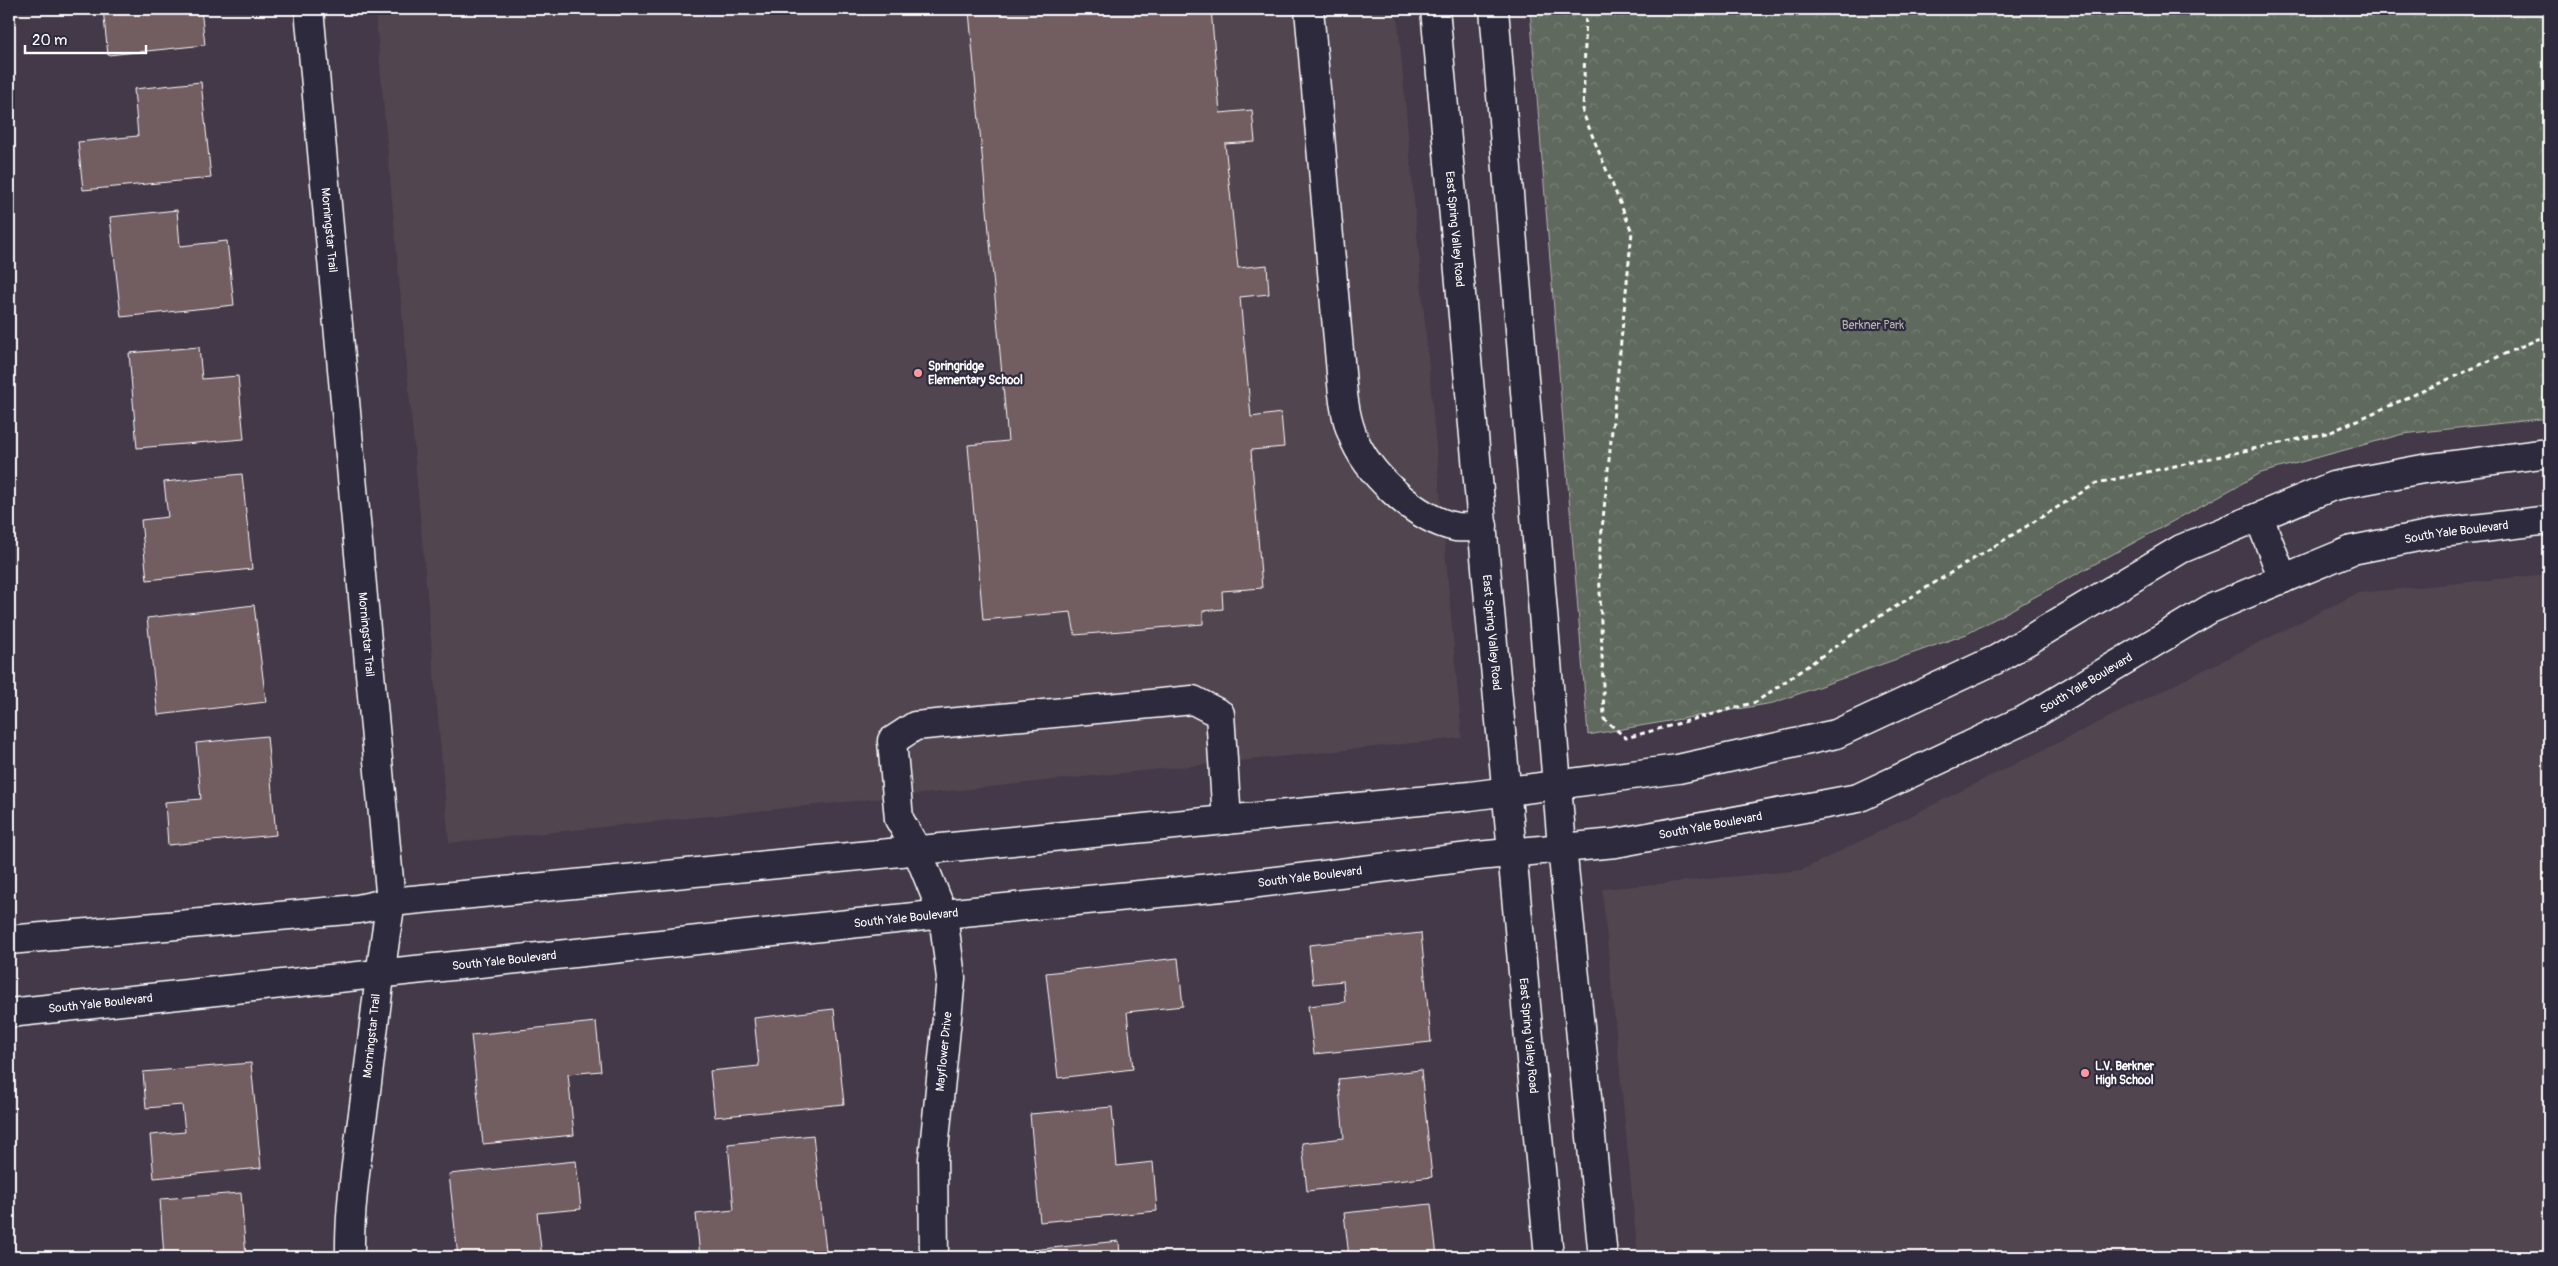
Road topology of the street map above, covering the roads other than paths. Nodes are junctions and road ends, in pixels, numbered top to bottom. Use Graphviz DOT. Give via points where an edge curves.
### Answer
graph roads {
  1 [pos="309,9"];
  2 [pos="1309,9"];
  3 [pos="1435,9"];
  4 [pos="1494,9"];
  5 [pos="2549,453"];
  6 [pos="2259,517"];
  7 [pos="2549,520"];
  8 [pos="1483,526"];
  9 [pos="2282,579"];
  10 [pos="1559,785"];
  11 [pos="1507,791"];
  12 [pos="1227,820"];
  13 [pos="1562,846"];
  14 [pos="917,850"];
  15 [pos="1513,852"];
  16 [pos="391,902"];
  17 [pos="943,914"];
  18 [pos="9,940"];
  19 [pos="379,974"];
  20 [pos="9,1014"];
  21 [pos="350,1257"];
  22 [pos="934,1257"];
  23 [pos="1550,1257"];
  24 [pos="1603,1257"];
  1 -- 16 [label="street, Morningstar Trail"];
  2 -- 8 [label="street" via="1340,360 1351,432 1374,473 1410,504 1446,524"];
  3 -- 8 [label="street, East Spring Valley Road"];
  4 -- 10 [label="street"];
  5 -- 6 [label="street" via="2423,468 2333,486"];
  6 -- 9 [label="street"];
  6 -- 10 [label="street" via="2181,549 1997,659 1836,734 1678,769"];
  7 -- 9 [label="street, South Yale Boulevard" via="2434,534 2352,550"];
  8 -- 11 [label="street, East Spring Valley Road"];
  9 -- 13 [label="street, South Yale Boulevard" via="2210,609 2028,718 1858,798 1616,843"];
  10 -- 11 [label="street"];
  10 -- 13 [label="street"];
  11 -- 12 [label="street"];
  11 -- 15 [label="street, East Spring Valley Road"];
  12 -- 14 [label="street"];
  12 -- 14 [label="street, Mayflower Drive" via="1220,714 1193,700 915,726 892,741 899,819"];
  13 -- 15 [label="street, South Yale Boulevard"];
  13 -- 24 [label="street"];
  14 -- 16 [label="street"];
  14 -- 17 [label="street, Mayflower Drive"];
  15 -- 17 [label="street, South Yale Boulevard" via="1242,885"];
  15 -- 23 [label="street, East Spring Valley Road"];
  16 -- 18 [label="street" via="358,909"];
  16 -- 19 [label="street, Morningstar Trail"];
  17 -- 19 [label="street, South Yale Boulevard"];
  17 -- 22 [label="street, Mayflower Drive" via="951,978 934,1159"];
  19 -- 20 [label="street, South Yale Boulevard"];
  19 -- 21 [label="street, Morningstar Trail" via="349,1220"];
}
